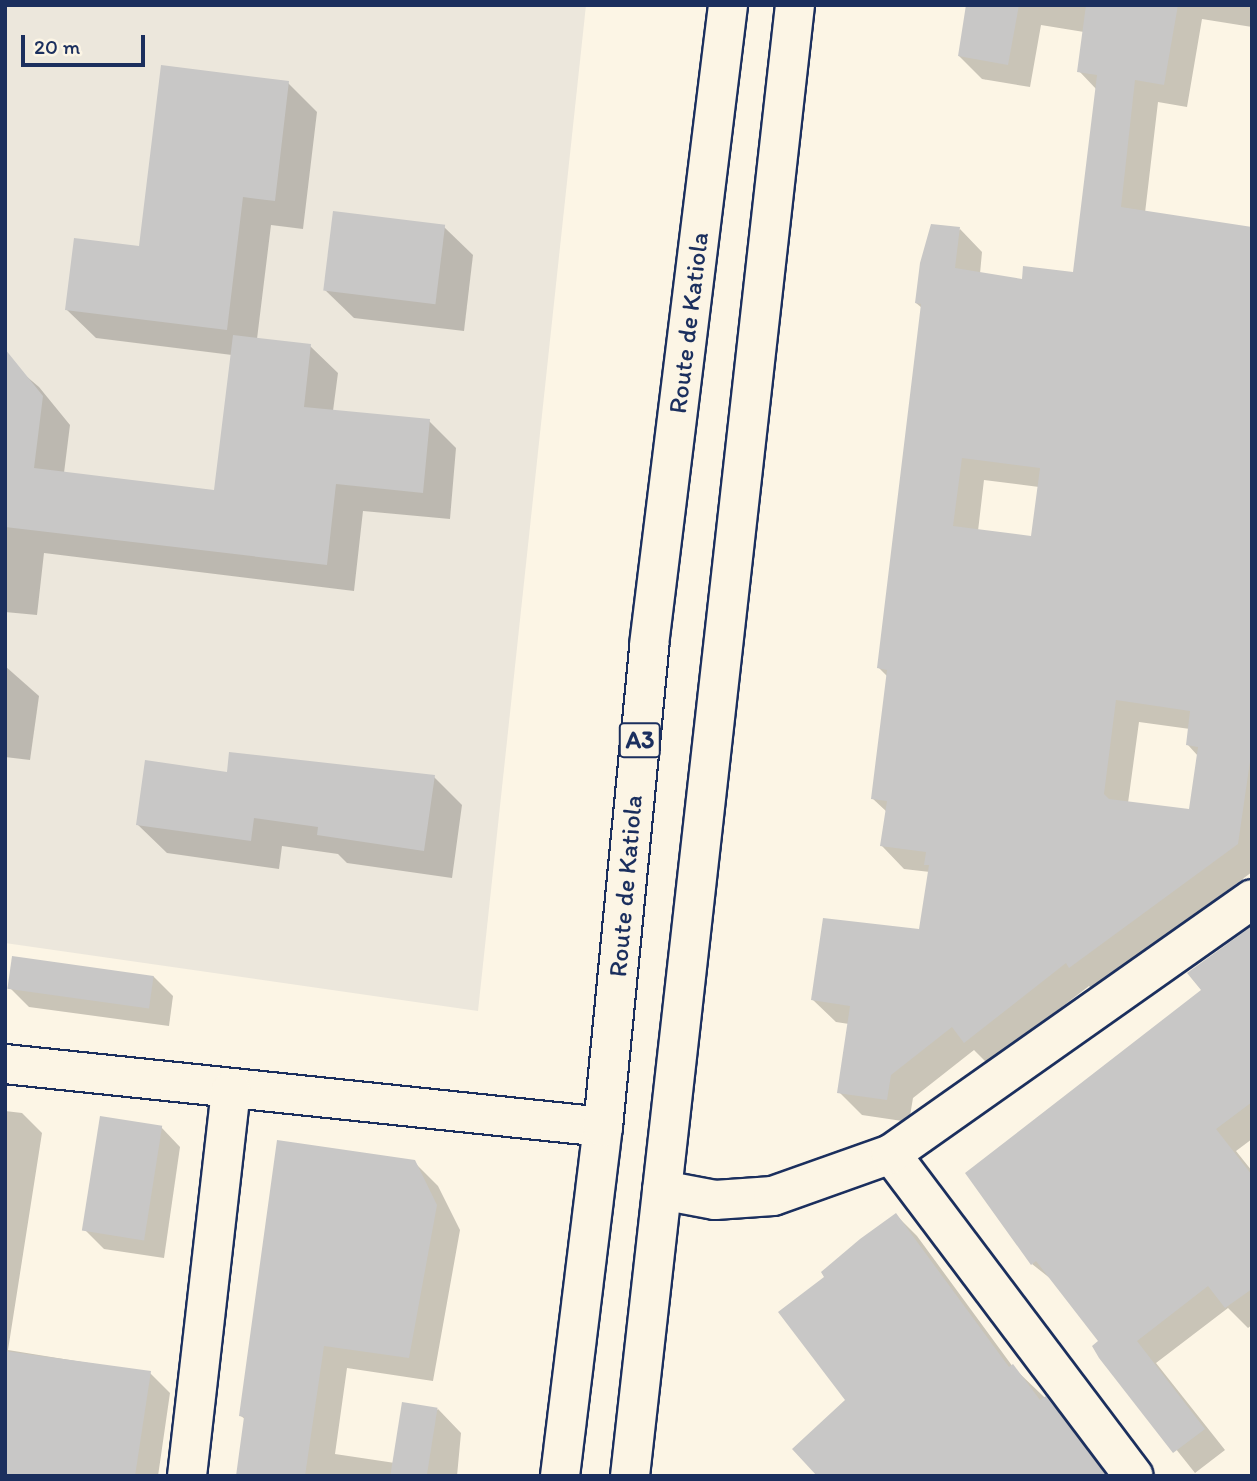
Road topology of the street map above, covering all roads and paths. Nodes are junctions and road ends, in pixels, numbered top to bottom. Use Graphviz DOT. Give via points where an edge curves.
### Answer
graph roads {
  1 [pos="728,5"];
  2 [pos="795,5"];
  3 [pos="1252,899"];
  4 [pos="5,1064"];
  5 [pos="231,1091"];
  6 [pos="603,1128"];
  7 [pos="891,1154"];
  8 [pos="662,1190"];
  9 [pos="187,1476"];
  10 [pos="560,1476"];
  11 [pos="630,1476"];
  12 [pos="1135,1476"];
  1 -- 6 [label="main road, Route de Katiola / A3" via="649,645"];
  2 -- 8 [label="main road"];
  3 -- 7 [label="main road"];
  4 -- 5 [label="main road"];
  5 -- 6 [label="main road"];
  5 -- 9 [label="main road"];
  6 -- 10 [label="main road, Route de Katiola / A3"];
  7 -- 8 [label="main road" via="773,1196 715,1200"];
  7 -- 12 [label="main road"];
  8 -- 11 [label="main road"];
}
